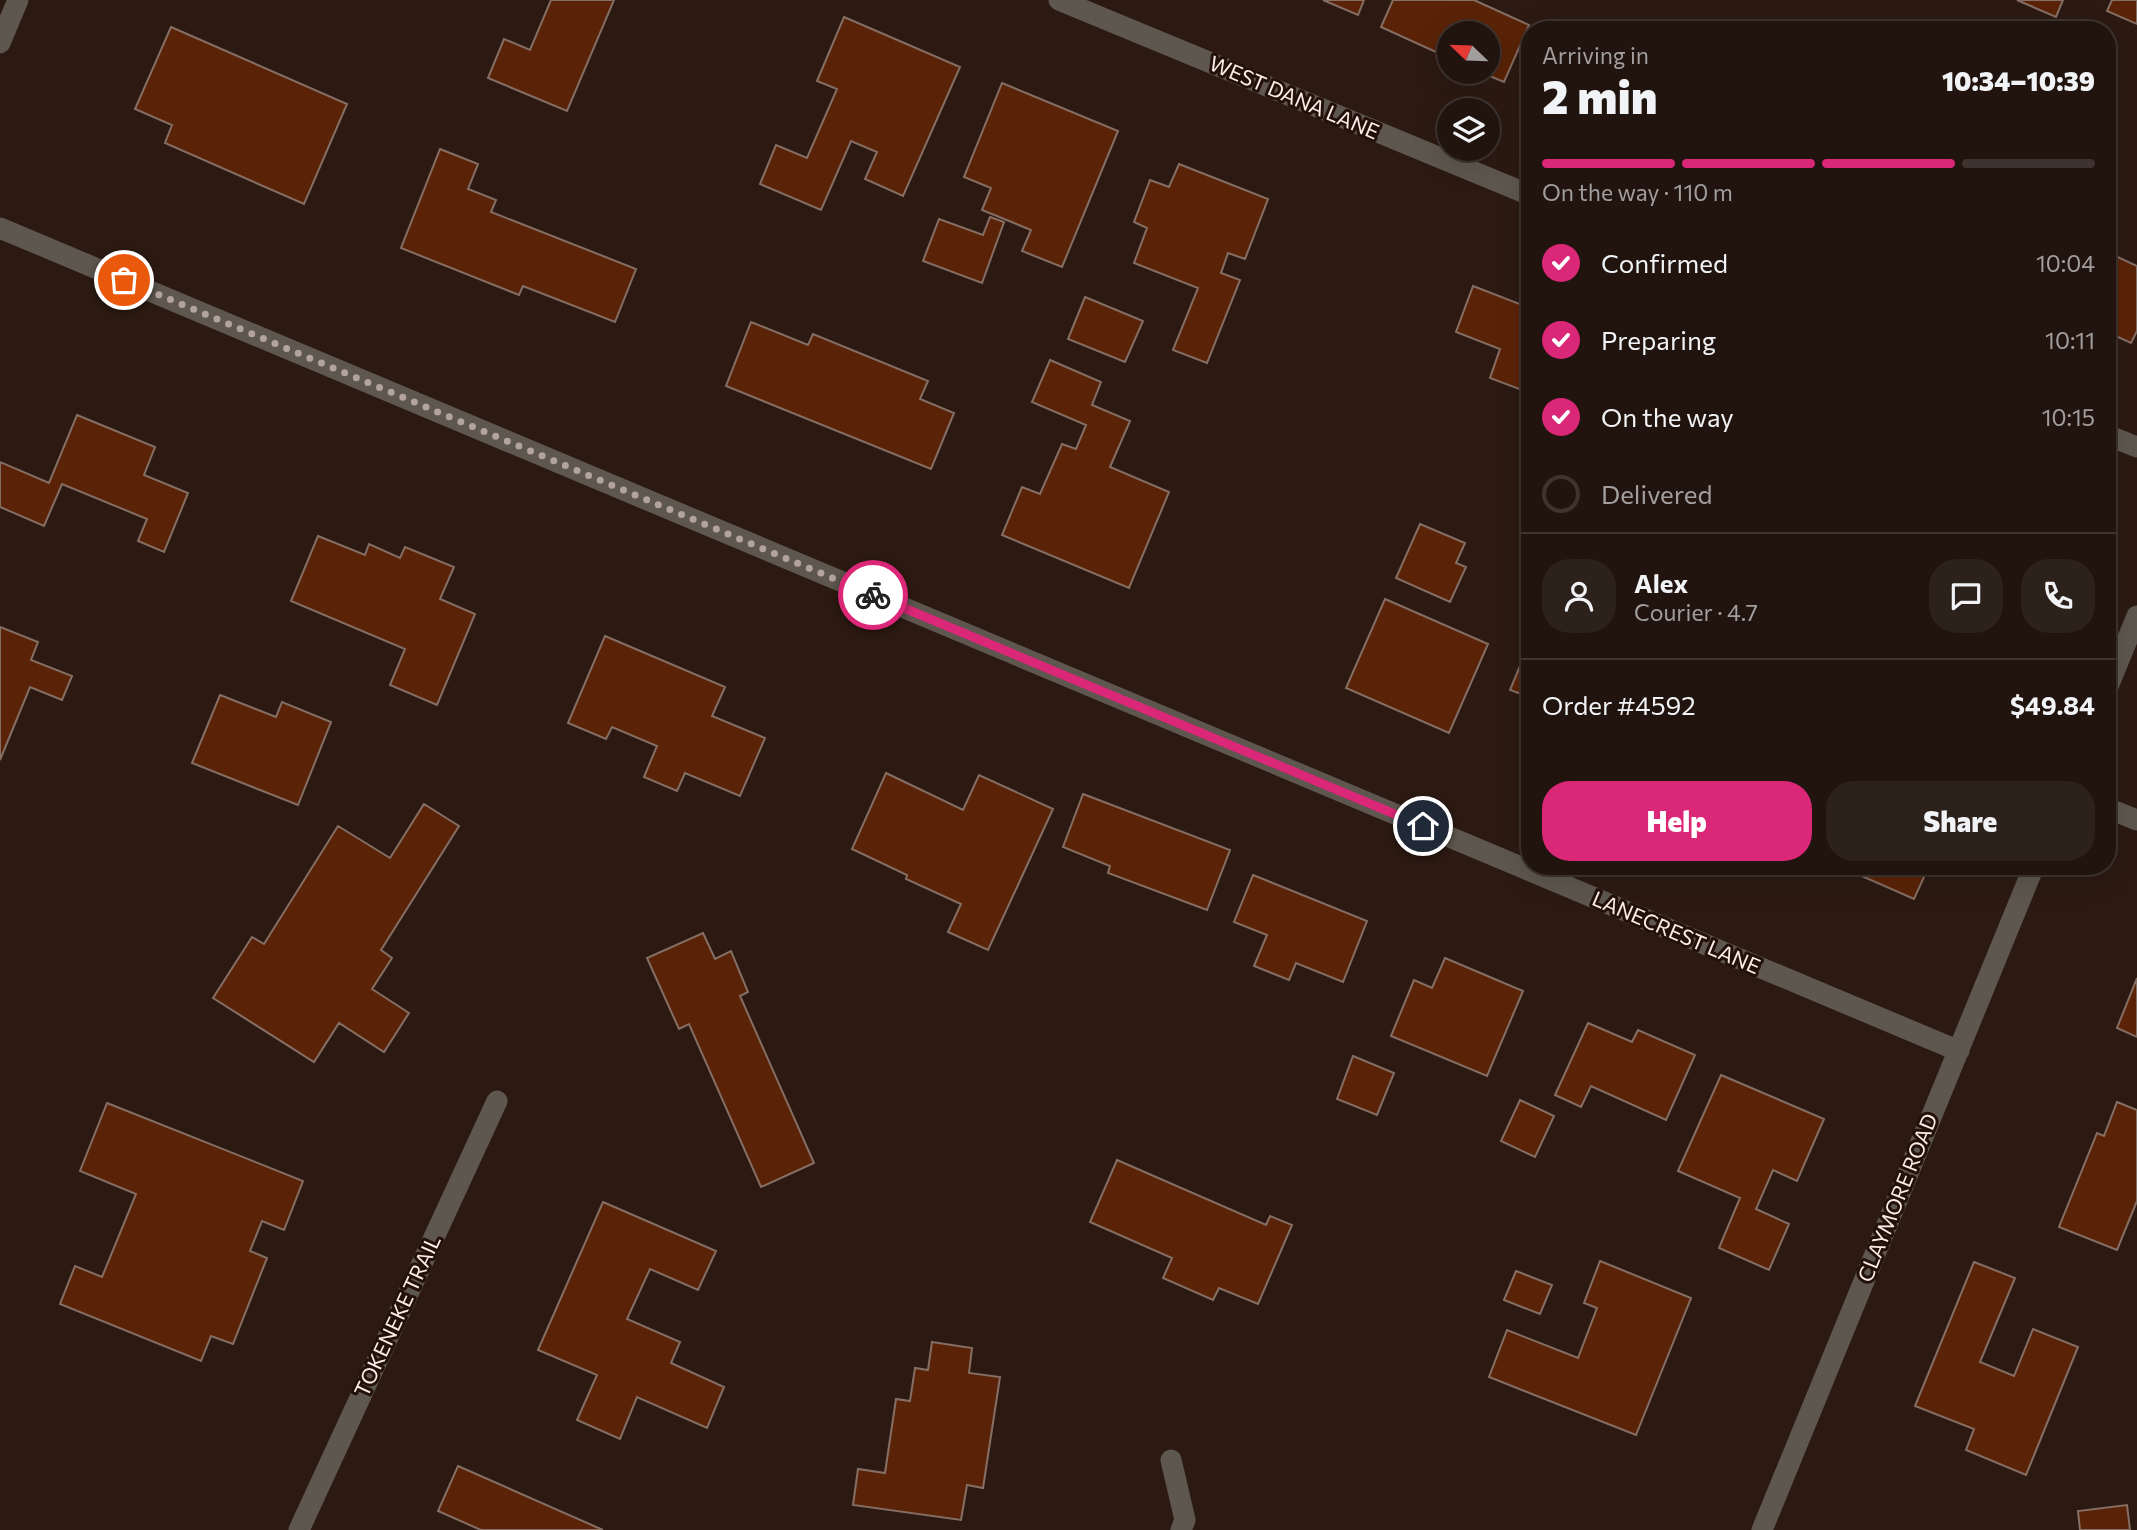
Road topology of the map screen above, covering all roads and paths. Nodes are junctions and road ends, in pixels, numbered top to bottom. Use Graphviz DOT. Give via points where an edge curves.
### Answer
graph roads {
  1 [pos="18,0"];
  2 [pos="1059,0"];
  3 [pos="0,43"];
  4 [pos="1521,191"];
  5 [pos="0,228"];
  6 [pos="2116,439"];
  7 [pos="2137,447"];
  8 [pos="2137,616"];
  9 [pos="2116,667"];
  10 [pos="2116,812"];
  11 [pos="2137,820"];
  12 [pos="1521,867"];
  13 [pos="1540,875"];
  14 [pos="2030,875"];
  15 [pos="1959,1051"];
  16 [pos="497,1101"];
  17 [pos="1171,1460"];
  18 [pos="299,1530"];
  19 [pos="1181,1530"];
  20 [pos="1762,1530"];
  1 -- 3 [label="street"];
  2 -- 4 [label="street, WEST DANA LANE"];
  5 -- 12 [label="street, LANECREST LANE"];
  6 -- 7 [label="street"];
  8 -- 9 [label="street"];
  10 -- 11 [label="street"];
  13 -- 15 [label="street, LANECREST LANE"];
  14 -- 15 [label="street, CLAYMORE ROAD"];
  15 -- 20 [label="street, CLAYMORE ROAD"];
  16 -- 18 [label="street, TOKENEKE TRAIL"];
  17 -- 19 [label="street" via="1185,1520"];
}
